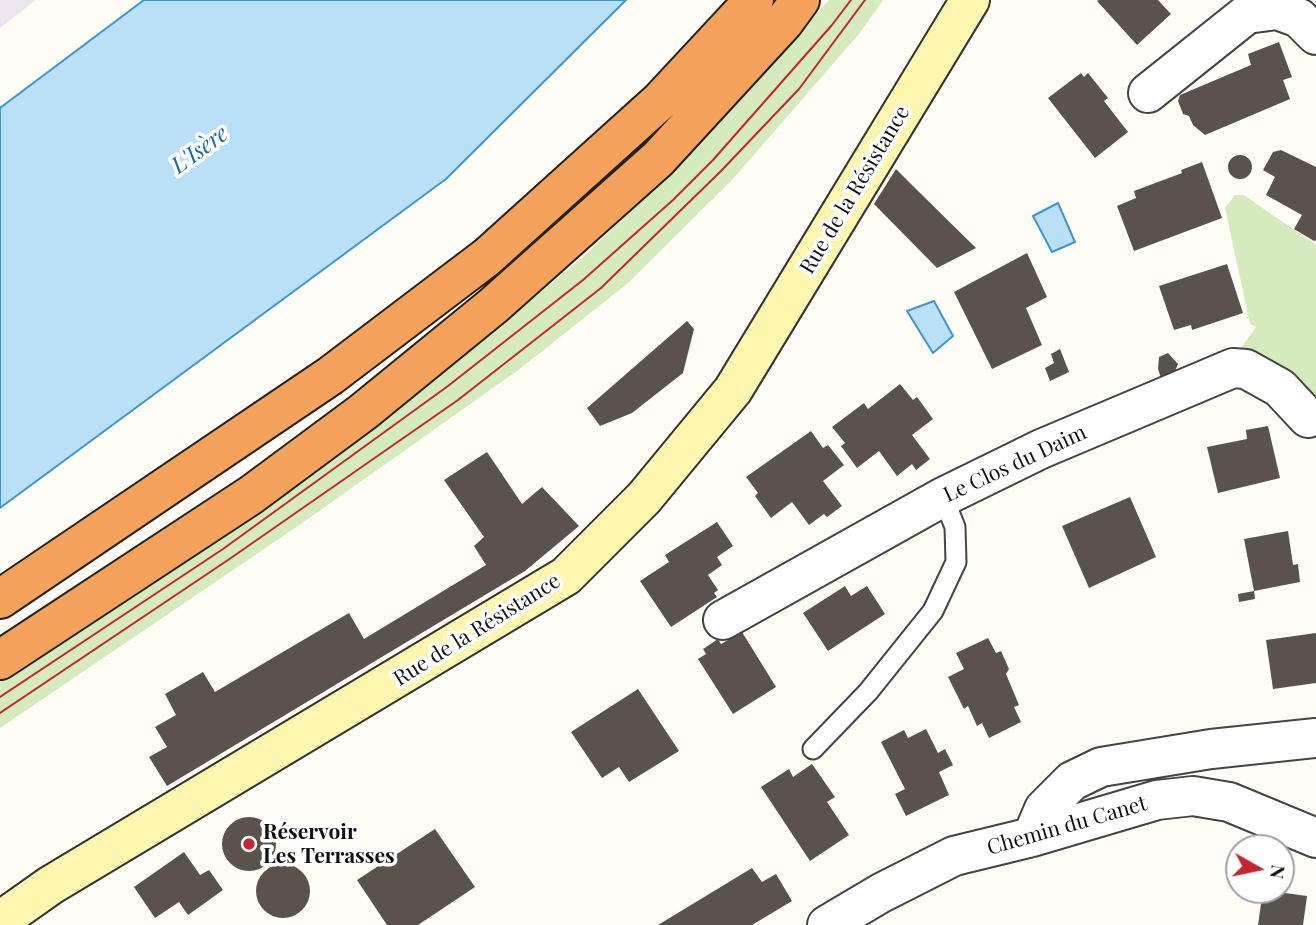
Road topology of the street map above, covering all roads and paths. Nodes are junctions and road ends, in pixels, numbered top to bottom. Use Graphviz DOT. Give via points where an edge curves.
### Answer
graph roads {
  1 [pos="753,0"];
  2 [pos="800,0"];
  3 [pos="971,0"];
  4 [pos="1316,35"];
  5 [pos="1148,93"];
  6 [pos="1313,423"];
  7 [pos="943,497"];
  8 [pos="0,599"];
  9 [pos="723,620"];
  10 [pos="0,660"];
  11 [pos="1316,738"];
  12 [pos="813,749"];
  13 [pos="1032,837"];
  14 [pos="1316,838"];
  15 [pos="0,921"];
  16 [pos="827,925"];
  1 -- 8 [label="highway" via="661,100 487,257 330,376"];
  2 -- 10 [label="highway" via="658,159 493,306 363,412 251,495"];
  3 -- 15 [label="street, Rue de la Résistance" via="733,390 644,498 566,576 51,885"];
  4 -- 5 [label="street" via="1299,18 1277,10 1247,14"];
  6 -- 7 [label="street, Le Clos du Daim" via="1280,388 1245,369 1233,368 1041,449"];
  7 -- 9 [label="street, Le Clos du Daim"];
  7 -- 12 [label="lane" via="955,527 956,562 933,611 868,692"];
  11 -- 13 [label="street" via="1101,767 1072,781 1044,809"];
  13 -- 14 [label="street, Chemin du Canet" via="1157,800 1193,796 1229,802"];
  13 -- 16 [label="street, Chemin du Canet" via="954,856"];
}
